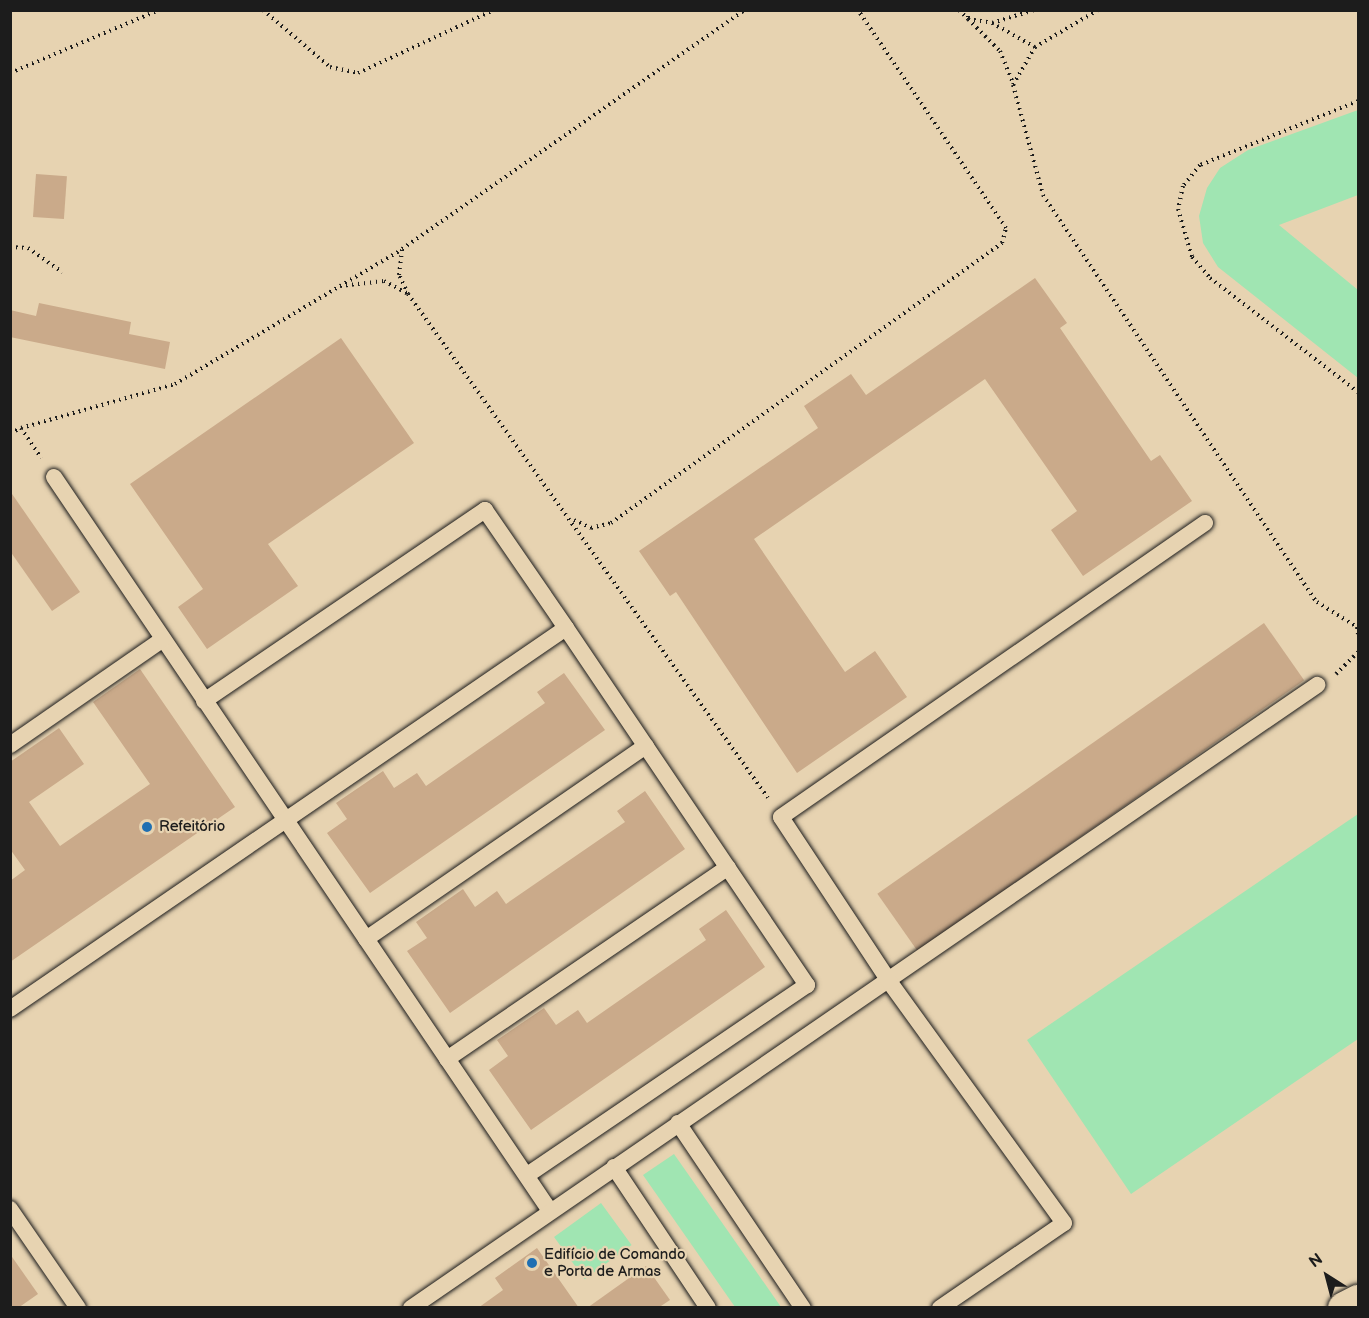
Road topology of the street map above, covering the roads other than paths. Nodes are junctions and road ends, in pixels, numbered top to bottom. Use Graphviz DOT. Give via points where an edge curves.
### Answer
graph roads {
  1 [pos="54,477"];
  2 [pos="1205,523"];
  3 [pos="566,628"];
  4 [pos="163,639"];
  5 [pos="1317,685"];
  6 [pos="204,701"];
  7 [pos="10,745"];
  8 [pos="646,746"];
  9 [pos="285,820"];
  10 [pos="728,867"];
  11 [pos="366,939"];
  12 [pos="889,981"];
  13 [pos="10,1009"];
  14 [pos="447,1059"];
  15 [pos="678,1124"];
  16 [pos="614,1167"];
  17 [pos="527,1175"];
  18 [pos="10,1209"];
  19 [pos="550,1211"];
  20 [pos="1359,1301"];
  21 [pos="78,1308"];
  22 [pos="411,1308"];
  23 [pos="708,1308"];
  24 [pos="803,1308"];
  25 [pos="940,1308"];
  26 [pos="1344,1308"];
  1 -- 4 [label="lane"];
  2 -- 12 [label="lane" via="781,817"];
  3 -- 6 [label="lane" via="485,510"];
  3 -- 8 [label="lane"];
  3 -- 9 [label="lane"];
  4 -- 6 [label="lane"];
  4 -- 7 [label="lane"];
  5 -- 12 [label="lane"];
  6 -- 9 [label="lane"];
  8 -- 10 [label="lane"];
  8 -- 11 [label="lane"];
  9 -- 11 [label="lane"];
  9 -- 13 [label="lane"];
  10 -- 14 [label="lane"];
  10 -- 17 [label="lane" via="807,985"];
  11 -- 14 [label="lane"];
  12 -- 15 [label="lane"];
  12 -- 25 [label="lane" via="1064,1223"];
  14 -- 17 [label="lane"];
  15 -- 16 [label="lane"];
  15 -- 24 [label="lane"];
  16 -- 19 [label="lane"];
  16 -- 23 [label="lane"];
  17 -- 19 [label="lane"];
  18 -- 21 [label="lane"];
  19 -- 22 [label="lane"];
  20 -- 26 [label="main road"];
}
